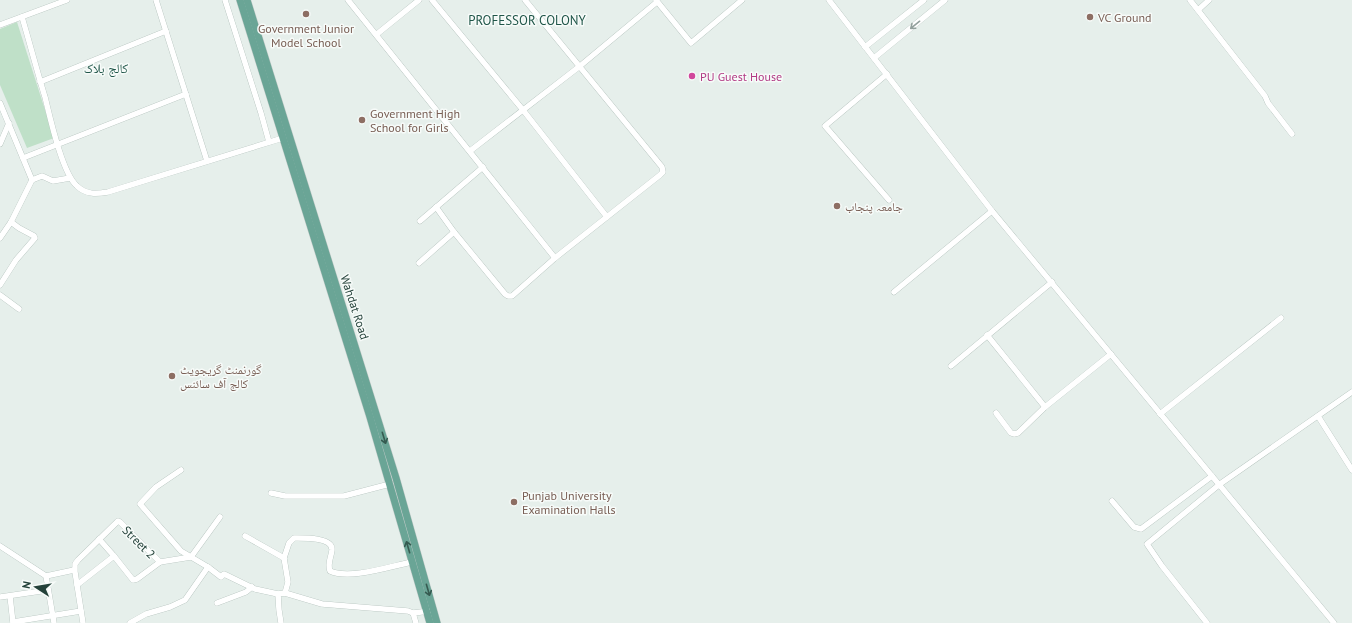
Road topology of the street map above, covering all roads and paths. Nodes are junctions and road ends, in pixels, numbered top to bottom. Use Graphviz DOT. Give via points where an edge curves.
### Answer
graph roads {
  1 [pos="67,0"];
  2 [pos="156,0"];
  3 [pos="225,0"];
  4 [pos="240,0"];
  5 [pos="246,0"];
  6 [pos="348,0"];
  7 [pos="419,0"];
  8 [pos="432,0"];
  9 [pos="525,0"];
  10 [pos="742,0"];
  11 [pos="829,0"];
  12 [pos="924,0"];
  13 [pos="945,0"];
  14 [pos="1190,0"];
  15 [pos="1209,0"];
  16 [pos="657,1"];
  17 [pos="1198,10"];
  18 [pos="22,17"];
  19 [pos="0,25"];
  20 [pos="166,31"];
  21 [pos="376,34"];
  22 [pos="865,47"];
  23 [pos="261,57"];
  24 [pos="874,58"];
  25 [pos="580,66"];
  26 [pos="887,74"];
  27 [pos="40,82"];
  28 [pos="186,94"];
  29 [pos="0,103"];
  30 [pos="523,110"];
  31 [pos="9,123"];
  32 [pos="1292,134"];
  33 [pos="283,138"];
  34 [pos="269,142"];
  35 [pos="0,144"];
  36 [pos="58,145"];
  37 [pos="470,150"];
  38 [pos="23,158"];
  39 [pos="207,161"];
  40 [pos="483,167"];
  41 [pos="70,178"];
  42 [pos="32,180"];
  43 [pos="889,200"];
  44 [pos="436,206"];
  45 [pos="992,211"];
  46 [pos="607,216"];
  47 [pos="420,221"];
  48 [pos="11,222"];
  49 [pos="454,232"];
  50 [pos="0,238"];
  51 [pos="555,258"];
  52 [pos="419,263"];
  53 [pos="1052,282"];
  54 [pos="0,285"];
  55 [pos="894,292"];
  56 [pos="0,295"];
  57 [pos="19,309"];
  58 [pos="1281,318"];
  59 [pos="987,335"];
  60 [pos="1111,354"];
  61 [pos="951,366"];
  62 [pos="1352,392"];
  63 [pos="1045,407"];
  64 [pos="996,412"];
  65 [pos="1160,414"];
  66 [pos="1318,416"];
  67 [pos="181,470"];
  68 [pos="1352,470"];
  69 [pos="1212,476"];
  70 [pos="390,484"];
  71 [pos="1220,484"];
  72 [pos="271,493"];
  73 [pos="1112,501"];
  74 [pos="220,517"];
  75 [pos="245,536"];
  76 [pos="99,539"];
  77 [pos="0,546"];
  78 [pos="114,556"];
  79 [pos="191,557"];
  80 [pos="284,558"];
  81 [pos="160,562"];
  82 [pos="412,562"];
  83 [pos="208,567"];
  84 [pos="74,570"];
  85 [pos="46,576"];
  86 [pos="77,585"];
  87 [pos="252,587"];
  88 [pos="48,590"];
  89 [pos="285,593"];
  90 [pos="278,594"];
  91 [pos="10,596"];
  92 [pos="0,597"];
  93 [pos="217,603"];
  94 [pos="81,611"];
  95 [pos="430,611"];
  96 [pos="413,613"];
  97 [pos="53,615"];
  98 [pos="13,623"];
  99 [pos="54,623"];
  100 [pos="83,623"];
  101 [pos="130,623"];
  102 [pos="281,623"];
  103 [pos="416,623"];
  104 [pos="430,623"];
  105 [pos="437,623"];
  106 [pos="1207,623"];
  107 [pos="1334,623"];
  1 -- 18 [label="street"];
  2 -- 20 [label="street"];
  3 -- 34 [label="street"];
  4 -- 23 [label="main road, Wahdat Road"];
  5 -- 23 [label="main road, Wahdat Road"];
  6 -- 21 [label="street"];
  7 -- 21 [label="street"];
  8 -- 30 [label="street"];
  9 -- 25 [label="street"];
  10 -- 16 [label="street" via="691,43"];
  11 -- 22 [label="street"];
  12 -- 22 [label="street"];
  13 -- 24 [label="street, one-way"];
  14 -- 17 [label="street"];
  15 -- 17 [label="street"];
  16 -- 25 [label="street"];
  17 -- 32 [label="street"];
  18 -- 19 [label="street"];
  18 -- 27 [label="street"];
  20 -- 27 [label="street"];
  20 -- 28 [label="street"];
  21 -- 37 [label="street"];
  22 -- 24 [label="street"];
  23 -- 33 [label="main road, Wahdat Road"];
  23 -- 95 [label="main road, Wahdat Road, one-way" via="396,478"];
  24 -- 26 [label="street"];
  25 -- 30 [label="street"];
  25 -- 46 [label="street" via="662,167 663,172"];
  26 -- 43 [label="street" via="826,126"];
  26 -- 45 [label="street"];
  27 -- 36 [label="street"];
  28 -- 36 [label="street"];
  28 -- 39 [label="street"];
  29 -- 31 [label="street"];
  30 -- 37 [label="street"];
  30 -- 46 [label="street"];
  31 -- 35 [label="street"];
  31 -- 38 [label="street"];
  33 -- 34 [label="street"];
  33 -- 70 [label="main road, Wahdat Road"];
  34 -- 39 [label="street"];
  36 -- 38 [label="street"];
  36 -- 41 [label="street"];
  37 -- 40 [label="street"];
  38 -- 42 [label="street"];
  39 -- 41 [label="street" via="97,194 85,192"];
  40 -- 44 [label="street"];
  40 -- 51 [label="street"];
  41 -- 42 [label="street" via="53,182 42,176"];
  42 -- 48 [label="street"];
  44 -- 47 [label="street"];
  44 -- 49 [label="street"];
  45 -- 53 [label="street"];
  45 -- 55 [label="street"];
  46 -- 51 [label="street"];
  48 -- 50 [label="street"];
  48 -- 54 [label="street" via="35,238 16,260"];
  49 -- 51 [label="street" via="508,296 512,296"];
  49 -- 52 [label="street"];
  53 -- 59 [label="street"];
  53 -- 60 [label="street"];
  56 -- 57 [label="street"];
  58 -- 65 [label="street"];
  59 -- 61 [label="street"];
  59 -- 63 [label="street"];
  60 -- 63 [label="street"];
  60 -- 65 [label="street"];
  62 -- 66 [label="street"];
  63 -- 64 [label="street" via="1014,434"];
  65 -- 69 [label="street"];
  66 -- 68 [label="street"];
  66 -- 71 [label="street"];
  67 -- 79 [label="street" via="156,487 140,504 180,551"];
  69 -- 71 [label="street"];
  69 -- 73 [label="street" via="1141,529 1134,527"];
  70 -- 72 [label="street" via="344,496 285,496"];
  82 -- 70 [label="main road, Wahdat Road, one-way"];
  71 -- 106 [label="street" via="1147,544"];
  71 -- 107 [label="street"];
  74 -- 79 [label="street"];
  75 -- 80 [label="street"];
  76 -- 78 [label="street"];
  76 -- 81 [label="street, Street 2" via="118,521"];
  76 -- 84 [label="street" via="78,560"];
  77 -- 85 [label="street"];
  78 -- 81 [label="street" via="133,580"];
  78 -- 86 [label="street"];
  79 -- 81 [label="street"];
  79 -- 83 [label="street"];
  80 -- 82 [label="street" via="289,543 294,538 329,542 332,545 329,569 330,572 339,574 348,575"];
  80 -- 89 [label="street" via="288,582"];
  82 -- 95 [label="main road, Wahdat Road"];
  83 -- 87 [label="street" via="221,577 224,574"];
  83 -- 101 [label="street" via="184,600 146,614"];
  84 -- 85 [label="street"];
  84 -- 86 [label="street"];
  85 -- 88 [label="street"];
  86 -- 94 [label="street"];
  87 -- 90 [label="street"];
  87 -- 93 [label="street" via="246,592"];
  88 -- 91 [label="street"];
  88 -- 97 [label="street"];
  89 -- 90 [label="street"];
  89 -- 96 [label="street" via="322,604"];
  90 -- 102 [label="street"];
  91 -- 92 [label="street"];
  91 -- 98 [label="street"];
  94 -- 97 [label="street"];
  94 -- 100 [label="street"];
  95 -- 96 [label="street"];
  95 -- 104 [label="main road, Wahdat Road"];
  95 -- 105 [label="main road, Wahdat Road"];
  96 -- 103 [label="street"];
  97 -- 98 [label="street"];
  97 -- 99 [label="street"];
}
